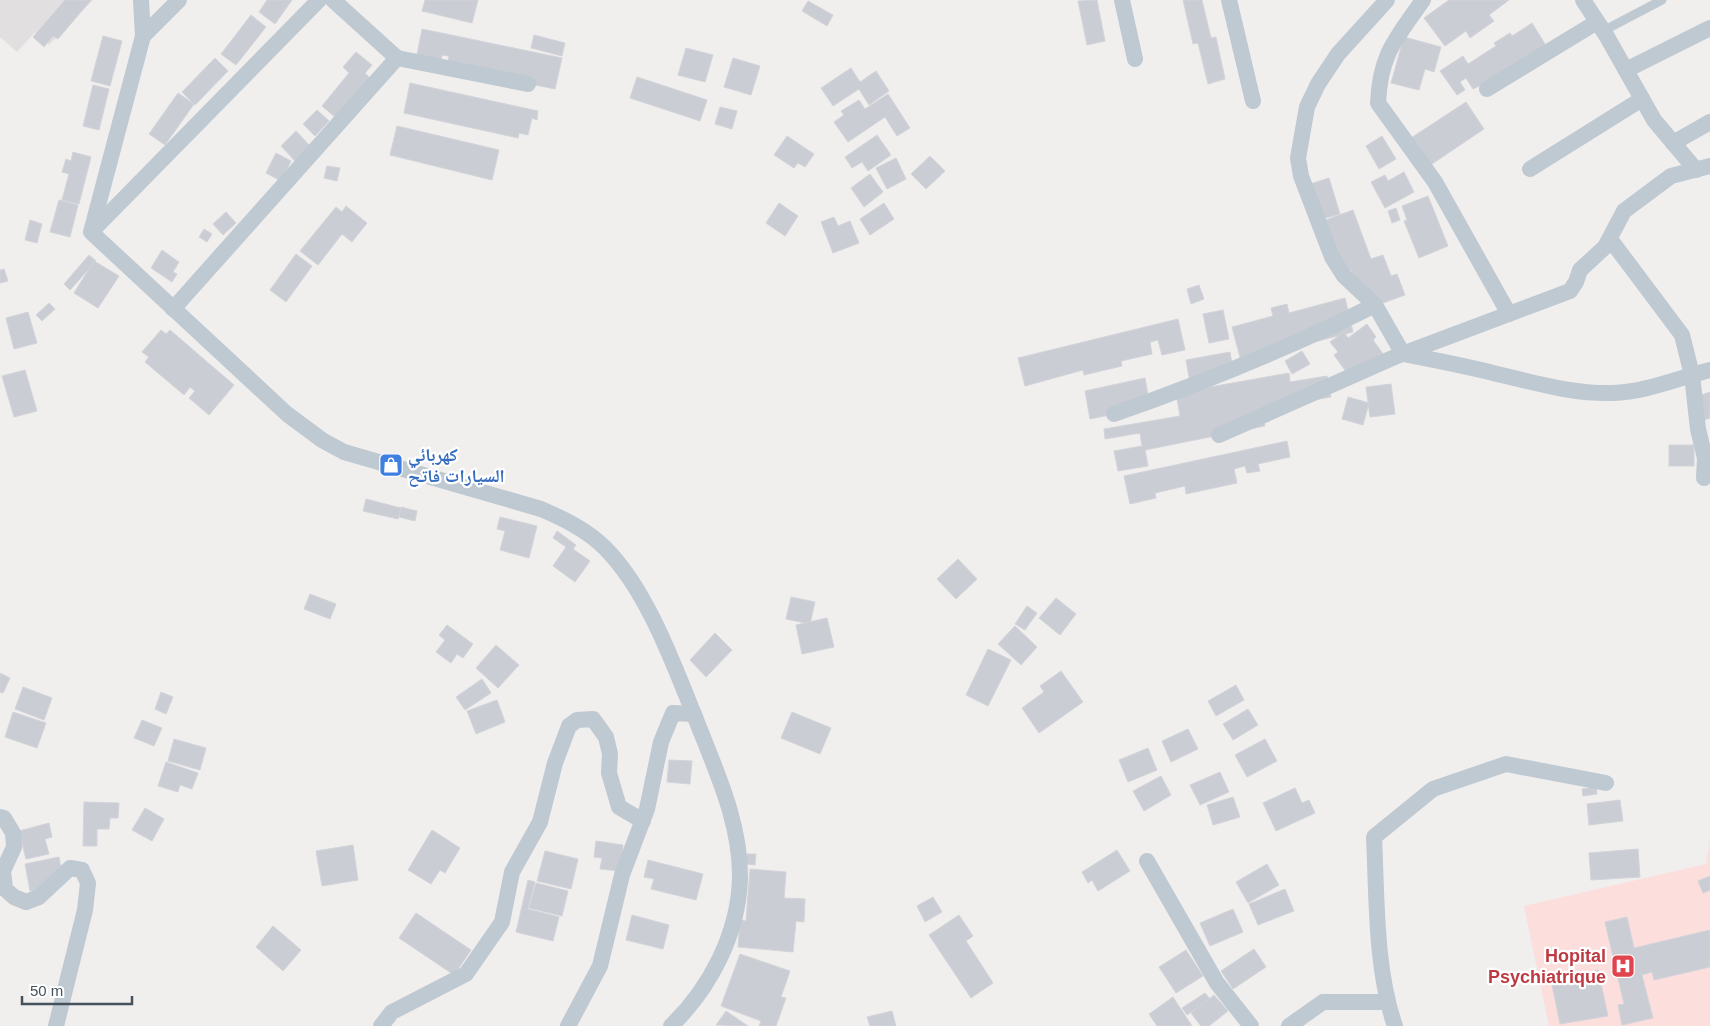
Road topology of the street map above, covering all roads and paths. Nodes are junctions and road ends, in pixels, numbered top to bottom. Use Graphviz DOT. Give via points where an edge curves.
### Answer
graph roads {
  1 [pos="141,0"];
  2 [pos="179,0"];
  3 [pos="319,0"];
  4 [pos="334,0"];
  5 [pos="1122,0"];
  6 [pos="1229,0"];
  7 [pos="1386,0"];
  8 [pos="1423,0"];
  9 [pos="1583,0"];
  10 [pos="1662,0"];
  11 [pos="1600,27"];
  12 [pos="1710,28"];
  13 [pos="143,36"];
  14 [pos="397,58"];
  15 [pos="1135,59"];
  16 [pos="1626,70"];
  17 [pos="528,84"];
  18 [pos="1487,89"];
  19 [pos="1642,99"];
  20 [pos="1253,101"];
  21 [pos="1710,122"];
  22 [pos="1673,143"];
  23 [pos="1703,168"];
  24 [pos="1530,169"];
  25 [pos="91,232"];
  26 [pos="1610,239"];
  27 [pos="1375,305"];
  28 [pos="173,309"];
  29 [pos="1509,314"];
  30 [pos="1403,354"];
  31 [pos="1710,370"];
  32 [pos="1692,375"];
  33 [pos="1114,414"];
  34 [pos="1219,435"];
  35 [pos="1704,478"];
  36 [pos="694,714"];
  37 [pos="1606,783"];
  38 [pos="0,817"];
  39 [pos="643,821"];
  40 [pos="1147,861"];
  41 [pos="1387,1002"];
  42 [pos="56,1026"];
  43 [pos="381,1026"];
  44 [pos="568,1026"];
  45 [pos="671,1026"];
  46 [pos="1251,1026"];
  47 [pos="1289,1026"];
  48 [pos="1395,1026"];
  1 -- 13 [label="street"];
  2 -- 13 [label="street"];
  3 -- 25 [label="street"];
  4 -- 14 [label="street"];
  5 -- 15 [label="street"];
  6 -- 20 [label="street"];
  7 -- 27 [label="street" via="1338,54 1318,84 1307,107 1298,158 1301,176 1332,257 1344,276"];
  8 -- 29 [label="street" via="1390,46 1381,68 1378,103 1434,182"];
  9 -- 11 [label="street"];
  10 -- 11 [label="lane"];
  11 -- 16 [label="street"];
  11 -- 18 [label="street"];
  12 -- 16 [label="street"];
  13 -- 25 [label="street"];
  14 -- 17 [label="street"];
  14 -- 28 [label="street"];
  16 -- 19 [label="street"];
  19 -- 22 [label="street"];
  19 -- 24 [label="street"];
  21 -- 22 [label="street"];
  22 -- 23 [label="street"];
  23 -- 26 [label="street" via="1671,176 1642,196 1624,211"];
  25 -- 28 [label="street"];
  26 -- 29 [label="street" via="1580,270 1570,291"];
  26 -- 32 [label="street" via="1682,335"];
  27 -- 30 [label="street"];
  27 -- 33 [label="street" via="1245,365"];
  28 -- 36 [label="street" via="287,414 322,440 344,452 541,509 572,523 605,548 634,586 670,654"];
  29 -- 30 [label="street"];
  30 -- 32 [label="street" via="1556,390 1583,393 1638,390"];
  30 -- 34 [label="street"];
  31 -- 32 [label="street"];
  32 -- 35 [label="street"];
  36 -- 39 [label="street" via="673,713 661,742"];
  36 -- 45 [label="street" via="726,796 739,847 740,881 725,951 703,988"];
  37 -- 41 [label="street" via="1506,764 1433,790 1374,837"];
  38 -- 42 [label="street" via="13,833 14,847 2,871 5,889 14,897 26,902 39,897 70,868 82,870 88,883 85,910"];
  39 -- 43 [label="street" via="619,807 609,772 610,754 606,738 594,719 577,720 569,726 554,762 540,822 512,872 502,922 466,974 392,1012"];
  39 -- 44 [label="street" via="622,875 600,966"];
  40 -- 46 [label="street" via="1217,983"];
  41 -- 47 [label="street" via="1323,1002"];
  41 -- 48 [label="street"];
}
